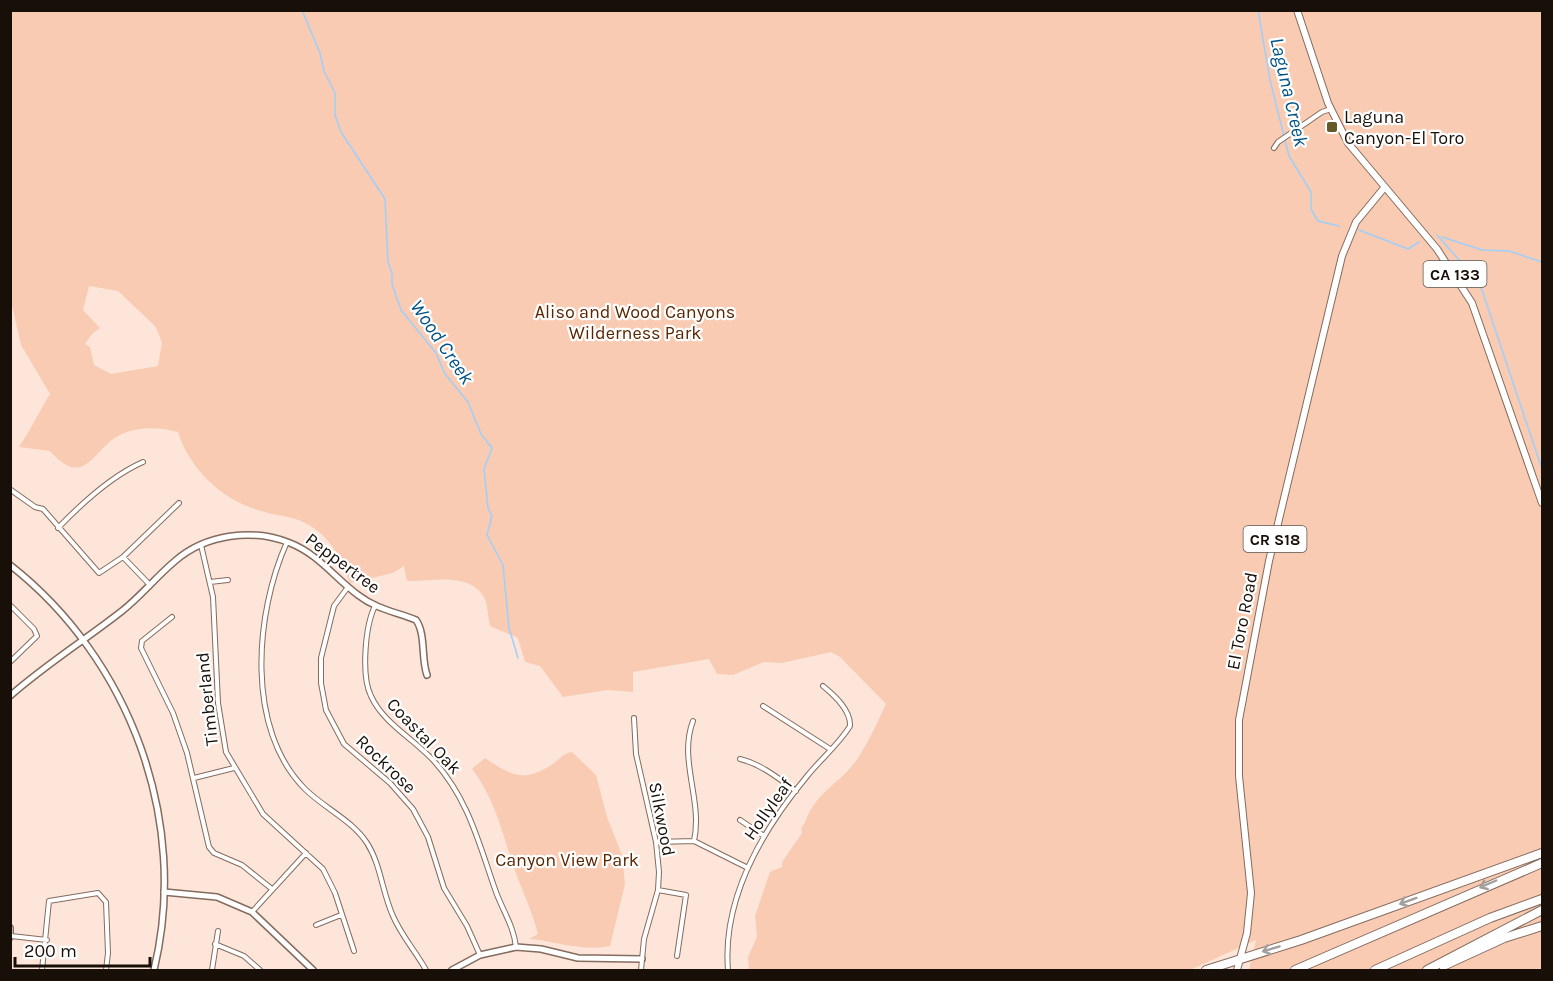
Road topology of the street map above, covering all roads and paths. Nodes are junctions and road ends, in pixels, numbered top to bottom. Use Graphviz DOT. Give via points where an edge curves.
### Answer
graph roads {
  1 [pos="1297,10"];
  2 [pos="1331,109"];
  3 [pos="1274,148"];
  4 [pos="1384,188"];
  5 [pos="143,462"];
  6 [pos="11,490"];
  7 [pos="179,503"];
  8 [pos="1542,503"];
  9 [pos="58,528"];
  10 [pos="287,542"];
  11 [pos="201,545"];
  12 [pos="123,557"];
  13 [pos="10,565"];
  14 [pos="228,579"];
  15 [pos="210,582"];
  16 [pos="150,585"];
  17 [pos="348,586"];
  18 [pos="10,605"];
  19 [pos="375,606"];
  20 [pos="172,617"];
  21 [pos="85,639"];
  22 [pos="10,662"];
  23 [pos="426,675"];
  24 [pos="823,686"];
  25 [pos="10,696"];
  26 [pos="763,706"];
  27 [pos="634,718"];
  28 [pos="693,721"];
  29 [pos="830,749"];
  30 [pos="740,759"];
  31 [pos="234,768"];
  32 [pos="195,778"];
  33 [pos="796,791"];
  34 [pos="740,820"];
  35 [pos="764,836"];
  36 [pos="694,841"];
  37 [pos="656,842"];
  38 [pos="306,853"];
  39 [pos="1542,853"];
  40 [pos="1542,863"];
  41 [pos="748,868"];
  42 [pos="272,889"];
  43 [pos="658,890"];
  44 [pos="164,892"];
  45 [pos="1542,898"];
  46 [pos="1542,910"];
  47 [pos="252,912"];
  48 [pos="341,915"];
  49 [pos="316,925"];
  50 [pos="1542,926"];
  51 [pos="10,928"];
  52 [pos="218,932"];
  53 [pos="11,937"];
  54 [pos="46,940"];
  55 [pos="215,944"];
  56 [pos="516,947"];
  57 [pos="354,951"];
  58 [pos="480,955"];
  59 [pos="677,956"];
  60 [pos="1240,958"];
  61 [pos="642,959"];
  62 [pos="42,970"];
  63 [pos="106,970"];
  64 [pos="154,970"];
  65 [pos="212,970"];
  66 [pos="260,970"];
  67 [pos="313,970"];
  68 [pos="426,970"];
  69 [pos="452,970"];
  70 [pos="641,970"];
  71 [pos="728,970"];
  72 [pos="1206,970"];
  73 [pos="1237,970"];
  74 [pos="1295,970"];
  75 [pos="1375,970"];
  76 [pos="1427,970"];
  77 [pos="1434,970"];
  1 -- 2 [label="main road, CA 133"];
  2 -- 3 [label="street"];
  2 -- 4 [label="main road, CA 133" via="1348,143"];
  4 -- 8 [label="main road, CA 133" via="1437,249 1472,303"];
  4 -- 60 [label="main road, El Toro Road / CR S18" via="1356,222 1342,256 1269,561 1243,696 1238,758 1251,893"];
  5 -- 9 [label="street" via="88,500"];
  6 -- 9 [label="street" via="43,509"];
  7 -- 12 [label="street"];
  9 -- 12 [label="street" via="99,573"];
  10 -- 11 [label="street, Peppertree" via="255,534 225,537"];
  10 -- 17 [label="street, Peppertree" via="319,559"];
  10 -- 68 [label="street" via="263,622 267,717 273,737 304,789 361,834 368,844 393,917"];
  11 -- 15 [label="street, Timberland"];
  11 -- 16 [label="street, Peppertree" via="176,560"];
  12 -- 16 [label="street"];
  13 -- 21 [label="street" via="60,609"];
  14 -- 15 [label="street"];
  15 -- 31 [label="street, Timberland" via="220,724"];
  16 -- 21 [label="street, Peppertree"];
  17 -- 19 [label="street, Peppertree"];
  17 -- 58 [label="street, Rockrose" via="334,606 321,658 326,710 344,744 390,783 413,810 428,837 444,888"];
  18 -- 22 [label="street" via="37,636"];
  19 -- 23 [label="street, Peppertree" via="416,620"];
  19 -- 56 [label="street, Coastal Oak" via="368,626 369,693 383,715 429,755 460,796 480,837"];
  20 -- 32 [label="street" via="142,641 141,648 173,713"];
  21 -- 25 [label="street, Peppertree"];
  21 -- 44 [label="street" via="117,692 143,751 157,811"];
  24 -- 29 [label="street, Hollyleaf" via="835,695 850,720 848,729"];
  26 -- 29 [label="street"];
  27 -- 37 [label="street, Silkwood" via="636,753"];
  28 -- 36 [label="street" via="687,743 698,815"];
  29 -- 33 [label="street, Hollyleaf"];
  30 -- 33 [label="street" via="771,773"];
  31 -- 32 [label="street"];
  31 -- 38 [label="street, Timberland" via="263,814"];
  32 -- 42 [label="street" via="209,847 214,853 242,864"];
  33 -- 35 [label="street, Hollyleaf"];
  34 -- 35 [label="street"];
  35 -- 41 [label="street, Hollyleaf"];
  36 -- 37 [label="street"];
  36 -- 41 [label="street"];
  37 -- 43 [label="street, Silkwood"];
  38 -- 42 [label="street"];
  38 -- 48 [label="street, Timberland" via="316,860 330,881"];
  39 -- 60 [label="highway, one-way" via="1301,940"];
  40 -- 74 [label="highway, one-way"];
  41 -- 71 [label="street, Hollyleaf" via="729,934"];
  42 -- 47 [label="street"];
  43 -- 59 [label="street" via="686,895"];
  43 -- 61 [label="street, Silkwood"];
  44 -- 47 [label="street" via="218,897"];
  44 -- 64 [label="street"];
  45 -- 75 [label="highway"];
  46 -- 76 [label="highway"];
  47 -- 67 [label="street"];
  48 -- 49 [label="street"];
  48 -- 57 [label="street, Timberland"];
  50 -- 77 [label="highway" via="1504,938"];
  51 -- 53 [label="street"];
  52 -- 55 [label="street"];
  53 -- 54 [label="street"];
  54 -- 62 [label="street"];
  54 -- 63 [label="street" via="49,901 98,893 104,896"];
  55 -- 65 [label="street"];
  55 -- 66 [label="street" via="244,956"];
  56 -- 58 [label="street"];
  56 -- 61 [label="street" via="578,958"];
  58 -- 69 [label="street"];
  60 -- 72 [label="highway"];
  60 -- 73 [label="main road, El Toro Road / CR S18"];
  61 -- 70 [label="street, Silkwood"];
}
